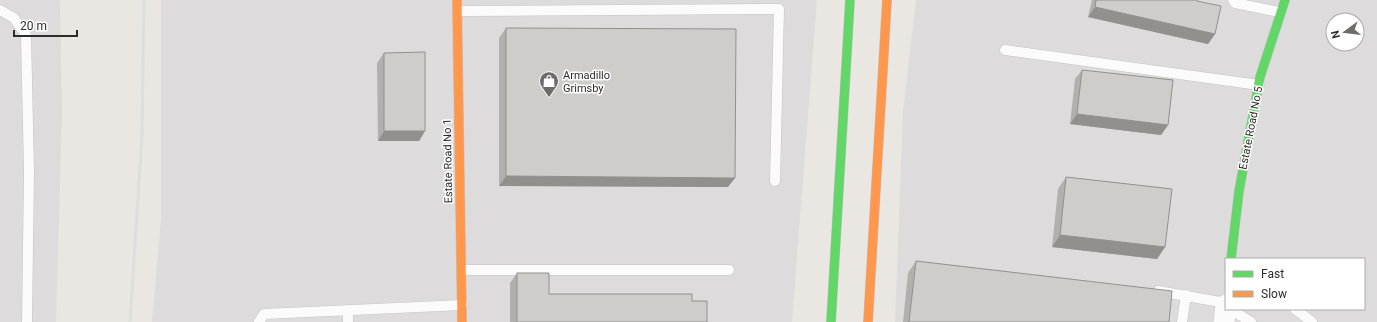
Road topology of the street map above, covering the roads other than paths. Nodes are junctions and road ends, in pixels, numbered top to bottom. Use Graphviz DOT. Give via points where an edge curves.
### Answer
graph roads {
  1 [pos="457,0"];
  2 [pos="850,0"];
  3 [pos="887,0"];
  4 [pos="1233,0"];
  5 [pos="1284,0"];
  6 [pos="0,10"];
  7 [pos="458,11"];
  8 [pos="1279,12"];
  9 [pos="1005,50"];
  10 [pos="1259,85"];
  11 [pos="775,181"];
  12 [pos="1231,258"];
  13 [pos="462,270"];
  14 [pos="729,270"];
  15 [pos="1149,290"];
  16 [pos="1186,295"];
  17 [pos="1225,305"];
  18 [pos="462,306"];
  19 [pos="1225,310"];
  20 [pos="1232,310"];
  21 [pos="1296,310"];
  22 [pos="348,311"];
  23 [pos="27,322"];
  24 [pos="259,322"];
  25 [pos="348,322"];
  26 [pos="462,322"];
  27 [pos="831,322"];
  28 [pos="868,322"];
  29 [pos="1182,322"];
  30 [pos="1224,322"];
  31 [pos="1251,322"];
  32 [pos="1312,322"];
  1 -- 7 [label="main road, Estate Road No 1"];
  2 -- 27 [label="main road"];
  3 -- 28 [label="main road"];
  4 -- 8 [label="lane" via="1235,3"];
  5 -- 8 [label="main road, Estate Road No 5"];
  6 -- 23 [label="lane" via="14,18 26,35 29,172"];
  7 -- 11 [label="lane" via="779,9"];
  7 -- 13 [label="main road, Estate Road No 1"];
  8 -- 10 [label="main road, Estate Road No 5"];
  9 -- 10 [label="lane"];
  10 -- 12 [label="main road, Estate Road No 5" via="1239,191"];
  13 -- 14 [label="lane"];
  13 -- 18 [label="main road, Estate Road No 1"];
  15 -- 16 [label="lane"];
  16 -- 17 [label="lane"];
  16 -- 29 [label="lane"];
  18 -- 22 [label="lane"];
  18 -- 26 [label="main road, Estate Road No 1"];
  19 -- 30 [label="street"];
  20 -- 31 [label="lane"];
  21 -- 32 [label="lane"];
  22 -- 24 [label="lane" via="264,314"];
  22 -- 25 [label="lane"];
}
